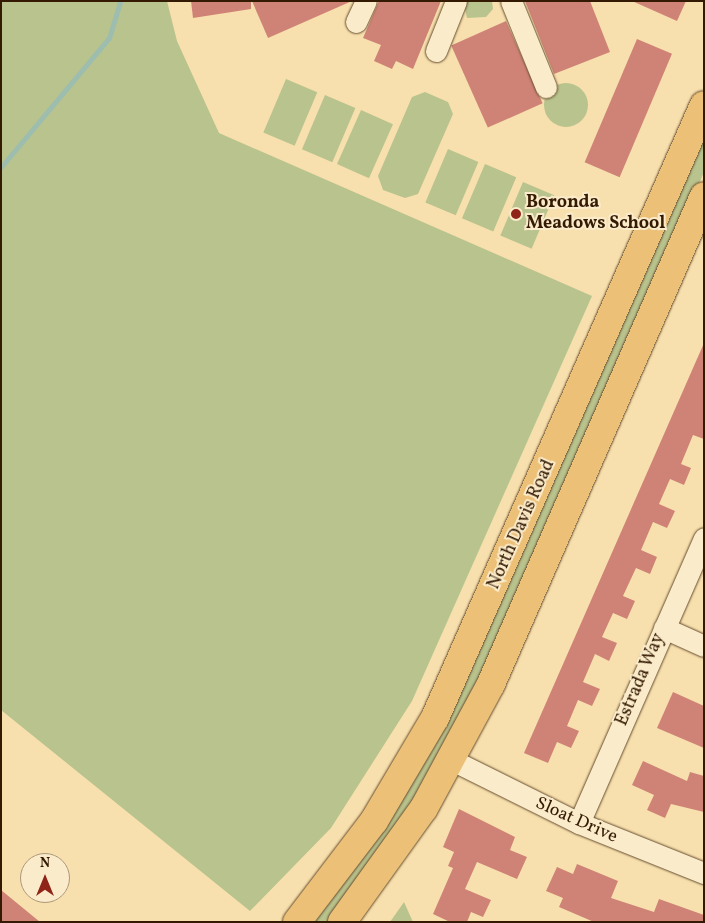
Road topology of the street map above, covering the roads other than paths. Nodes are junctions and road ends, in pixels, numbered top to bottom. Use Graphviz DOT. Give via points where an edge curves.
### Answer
graph roads {
  1 [pos="366,1"];
  2 [pos="456,1"];
  3 [pos="511,1"];
  4 [pos="356,22"];
  5 [pos="436,51"];
  6 [pos="546,87"];
  7 [pos="704,105"];
  8 [pos="704,196"];
  9 [pos="704,538"];
  10 [pos="664,628"];
  11 [pos="704,646"];
  12 [pos="452,760"];
  13 [pos="580,823"];
  14 [pos="704,873"];
  15 [pos="297,922"];
  16 [pos="342,922"];
  1 -- 4 [label="street"];
  2 -- 5 [label="street"];
  3 -- 6 [label="street"];
  7 -- 15 [label="highway, North Davis Road" via="435,718 374,821"];
  8 -- 12 [label="highway, North Davis Road" via="491,684"];
  9 -- 10 [label="street, Estrada Way"];
  10 -- 11 [label="street"];
  10 -- 13 [label="street, Estrada Way"];
  12 -- 13 [label="street, Sloat Drive"];
  12 -- 16 [label="highway, North Davis Road" via="401,843"];
  13 -- 14 [label="street, Sloat Drive"];
}
